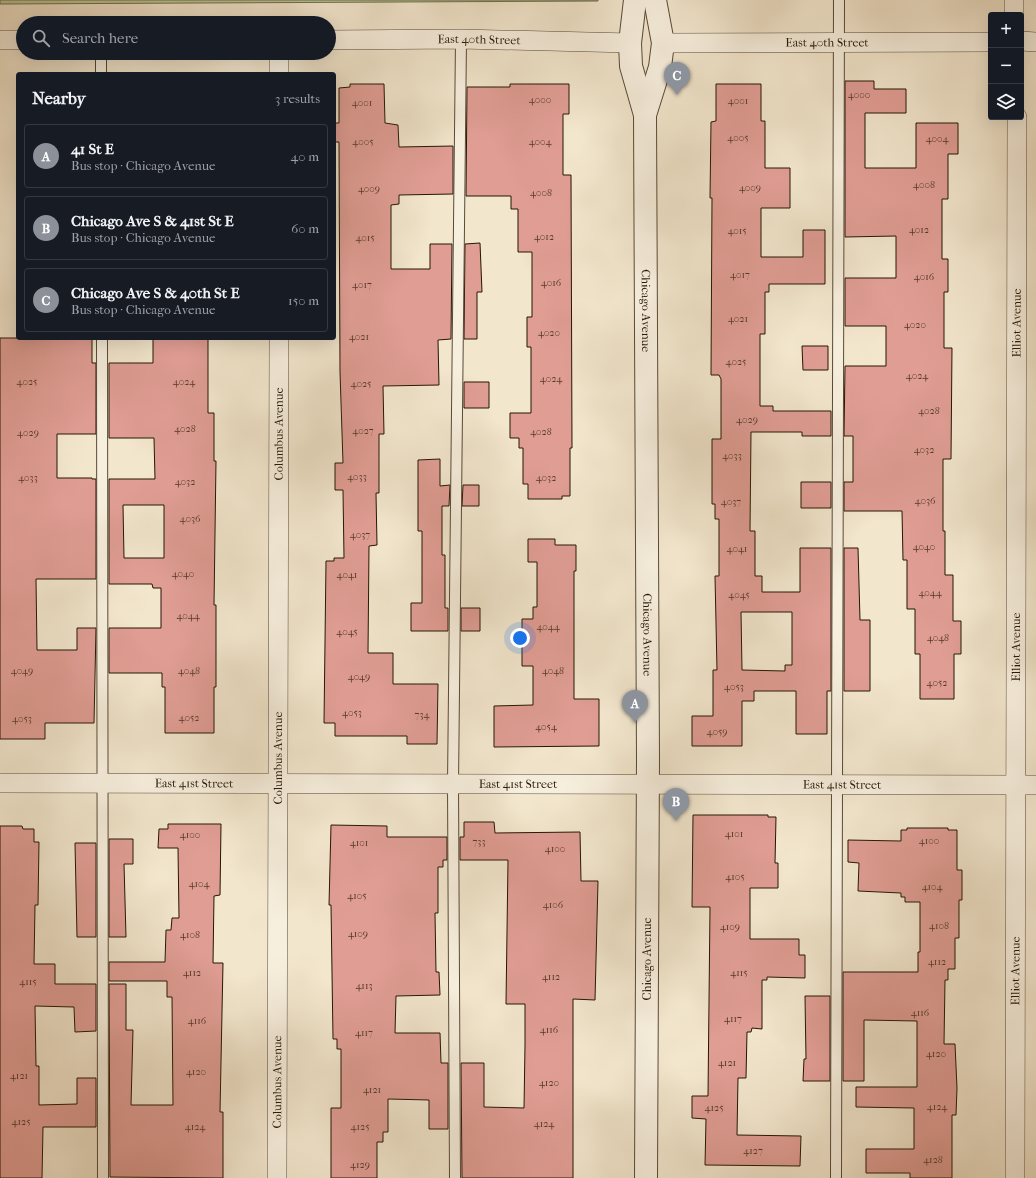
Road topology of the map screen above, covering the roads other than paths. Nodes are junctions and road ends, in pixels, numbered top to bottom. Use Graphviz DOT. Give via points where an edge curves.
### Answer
graph roads {
  1 [pos="635,0"];
  2 [pos="655,0"];
  3 [pos="839,0"];
  4 [pos="1014,0"];
  5 [pos="1014,12"];
  6 [pos="461,38"];
  7 [pos="0,40"];
  8 [pos="16,40"];
  9 [pos="336,40"];
  10 [pos="988,42"];
  11 [pos="1024,42"];
  12 [pos="1036,42"];
  13 [pos="630,43"];
  14 [pos="663,43"];
  15 [pos="838,43"];
  16 [pos="101,60"];
  17 [pos="279,60"];
  18 [pos="101,72"];
  19 [pos="279,72"];
  20 [pos="645,115"];
  21 [pos="1018,120"];
  22 [pos="102,340"];
  23 [pos="278,340"];
  24 [pos="0,783"];
  25 [pos="104,783"];
  26 [pos="277,784"];
  27 [pos="453,784"];
  28 [pos="648,785"];
  29 [pos="836,785"];
  30 [pos="1016,785"];
  31 [pos="1036,785"];
  32 [pos="103,1178"];
  33 [pos="277,1178"];
  34 [pos="455,1178"];
  35 [pos="646,1178"];
  36 [pos="836,1178"];
  37 [pos="1015,1178"];
  1 -- 13 [label="street, Chicago Avenue"];
  2 -- 14 [label="street, Chicago Avenue"];
  3 -- 15 [label="lane"];
  4 -- 5 [label="street"];
  6 -- 9 [label="street, East 40th Street"];
  6 -- 13 [label="street, East 40th Street"];
  6 -- 27 [label="lane"];
  7 -- 8 [label="street"];
  10 -- 15 [label="street, East 40th Street"];
  11 -- 12 [label="street"];
  13 -- 20 [label="street, Chicago Avenue" via="630,66"];
  14 -- 15 [label="street, East 40th Street"];
  14 -- 20 [label="street, Chicago Avenue" via="660,67"];
  15 -- 29 [label="lane"];
  16 -- 18 [label="lane"];
  17 -- 19 [label="street"];
  20 -- 28 [label="street, Chicago Avenue"];
  21 -- 30 [label="street, Elliot Avenue"];
  22 -- 25 [label="lane"];
  23 -- 26 [label="street, Columbus Avenue"];
  24 -- 25 [label="street, East 41st Street"];
  25 -- 26 [label="street, East 41st Street"];
  25 -- 32 [label="lane"];
  26 -- 27 [label="street, East 41st Street"];
  26 -- 33 [label="street, Columbus Avenue"];
  27 -- 28 [label="street, East 41st Street"];
  27 -- 34 [label="lane"];
  28 -- 29 [label="street, East 41st Street"];
  28 -- 35 [label="street, Chicago Avenue"];
  29 -- 30 [label="street, East 41st Street"];
  29 -- 36 [label="lane"];
  30 -- 31 [label="street, East 41st Street"];
  30 -- 37 [label="street, Elliot Avenue"];
}
